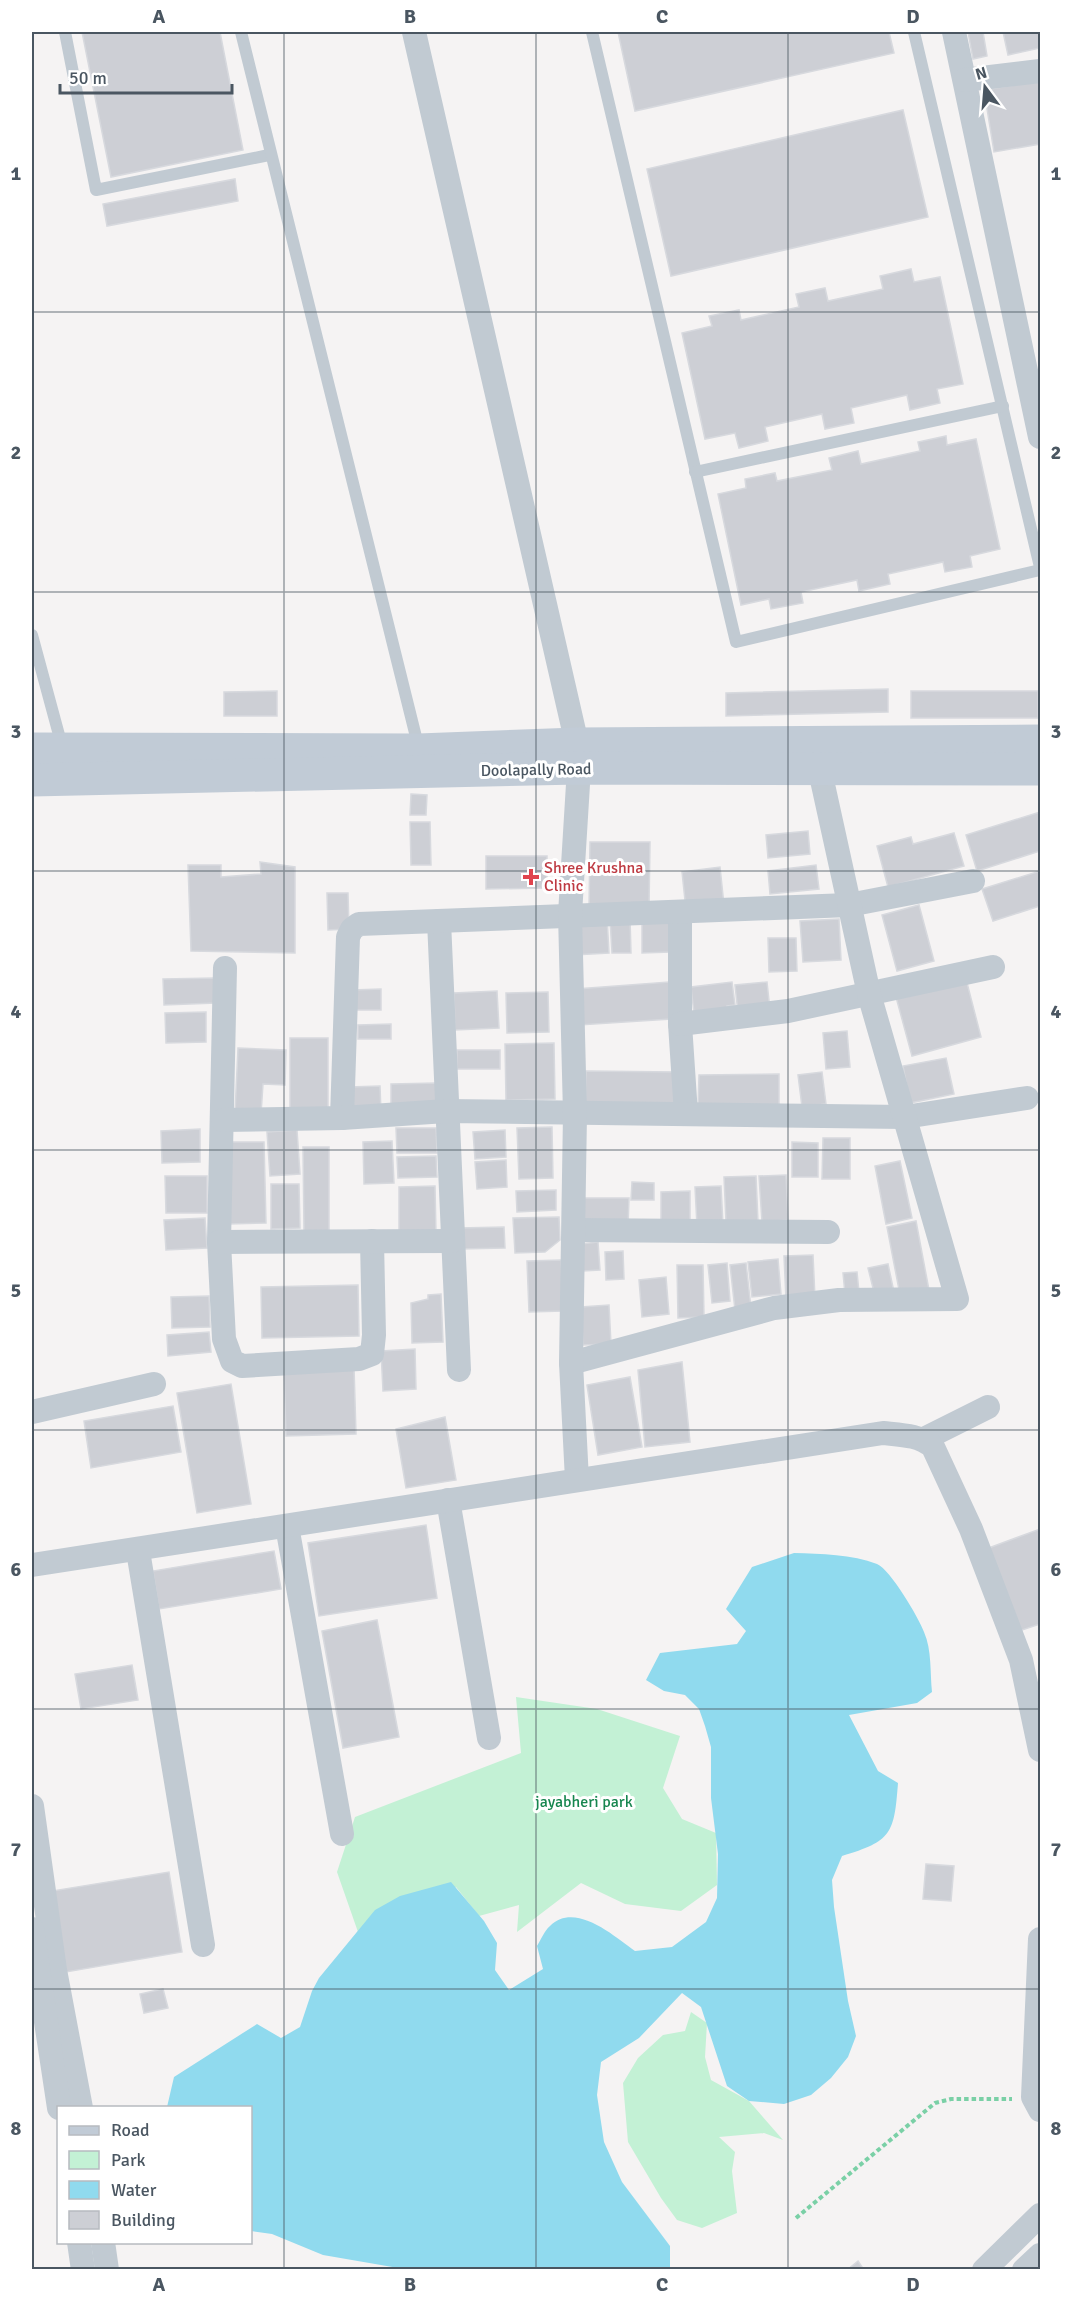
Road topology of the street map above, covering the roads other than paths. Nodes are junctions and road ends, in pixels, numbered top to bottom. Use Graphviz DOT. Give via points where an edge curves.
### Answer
graph roads {
  1 [pos="65,32"];
  2 [pos="240,32"];
  3 [pos="414,32"];
  4 [pos="592,32"];
  5 [pos="915,32"];
  6 [pos="954,32"];
  7 [pos="1041,71"];
  8 [pos="965,80"];
  9 [pos="269,155"];
  10 [pos="1003,406"];
  11 [pos="1041,437"];
  12 [pos="695,472"];
  13 [pos="1041,569"];
  14 [pos="32,635"];
  15 [pos="1041,741"];
  16 [pos="419,750"];
  17 [pos="578,756"];
  18 [pos="59,761"];
  19 [pos="1041,769"];
  20 [pos="820,771"];
  21 [pos="32,780"];
  22 [pos="973,880"];
  23 [pos="849,905"];
  24 [pos="570,914"];
  25 [pos="680,914"];
  26 [pos="439,921"];
  27 [pos="993,967"];
  28 [pos="225,968"];
  29 [pos="870,994"];
  30 [pos="680,1024"];
  31 [pos="1027,1098"];
  32 [pos="446,1111"];
  33 [pos="575,1114"];
  34 [pos="686,1114"];
  35 [pos="904,1117"];
  36 [pos="342,1118"];
  37 [pos="223,1120"];
  38 [pos="574,1230"];
  39 [pos="828,1232"];
  40 [pos="372,1241"];
  41 [pos="452,1241"];
  42 [pos="219,1242"];
  43 [pos="572,1363"];
  44 [pos="459,1370"];
  45 [pos="154,1384"];
  46 [pos="988,1407"];
  47 [pos="32,1412"];
  48 [pos="924,1439"];
  49 [pos="577,1480"];
  50 [pos="448,1500"];
  51 [pos="287,1526"];
  52 [pos="138,1551"];
  53 [pos="32,1565"];
  54 [pos="1031,1657"];
  55 [pos="489,1738"];
  56 [pos="1040,1746"];
  57 [pos="33,1822"];
  58 [pos="342,1834"];
  59 [pos="32,1922"];
  60 [pos="1041,1940"];
  61 [pos="203,1945"];
  62 [pos="43,1984"];
  63 [pos="59,2106"];
  64 [pos="80,2106"];
  65 [pos="1041,2110"];
  66 [pos="1041,2215"];
  67 [pos="79,2244"];
  68 [pos="103,2244"];
  69 [pos="1041,2254"];
  70 [pos="83,2270"];
  71 [pos="107,2270"];
  72 [pos="984,2270"];
  73 [pos="1024,2270"];
  1 -- 9 [label="lane" via="96,190"];
  2 -- 9 [label="lane"];
  3 -- 17 [label="street"];
  4 -- 12 [label="lane"];
  5 -- 10 [label="lane"];
  6 -- 8 [label="street"];
  7 -- 8 [label="street"];
  8 -- 11 [label="street"];
  9 -- 16 [label="lane"];
  10 -- 12 [label="lane"];
  10 -- 13 [label="lane"];
  12 -- 13 [label="lane" via="735,642"];
  14 -- 18 [label="lane"];
  15 -- 17 [label="main road, Doolapally Road"];
  16 -- 17 [label="main road, Doolapally Road"];
  16 -- 18 [label="main road, Doolapally Road"];
  17 -- 18 [label="main road, Doolapally Road"];
  17 -- 20 [label="main road, Doolapally Road"];
  17 -- 24 [label="street"];
  18 -- 21 [label="main road, Doolapally Road"];
  19 -- 20 [label="main road, Doolapally Road"];
  20 -- 23 [label="street"];
  22 -- 23 [label="street"];
  23 -- 25 [label="street"];
  23 -- 29 [label="street"];
  24 -- 25 [label="street"];
  24 -- 26 [label="street"];
  24 -- 33 [label="street"];
  25 -- 30 [label="street"];
  26 -- 32 [label="street"];
  26 -- 36 [label="street" via="359,924 349,932"];
  27 -- 29 [label="street"];
  28 -- 37 [label="street"];
  29 -- 30 [label="street" via="788,1011"];
  29 -- 35 [label="street"];
  30 -- 34 [label="street"];
  31 -- 35 [label="street"];
  32 -- 33 [label="street"];
  32 -- 36 [label="street"];
  32 -- 41 [label="street"];
  33 -- 34 [label="street"];
  33 -- 38 [label="street"];
  34 -- 35 [label="street"];
  35 -- 43 [label="street" via="957,1299 839,1300 774,1308"];
  36 -- 37 [label="street"];
  37 -- 42 [label="street"];
  38 -- 39 [label="street"];
  38 -- 43 [label="street"];
  40 -- 41 [label="street"];
  40 -- 42 [label="street"];
  40 -- 42 [label="street" via="372,1354 359,1359 242,1366 231,1361 224,1339"];
  41 -- 44 [label="street"];
  43 -- 49 [label="street"];
  45 -- 47 [label="street"];
  46 -- 48 [label="street"];
  48 -- 49 [label="street" via="883,1433"];
  48 -- 54 [label="street" via="944,1466"];
  49 -- 50 [label="street"];
  50 -- 51 [label="street"];
  50 -- 55 [label="street"];
  51 -- 52 [label="street"];
  51 -- 58 [label="street"];
  52 -- 53 [label="street"];
  52 -- 61 [label="street"];
  54 -- 56 [label="street"];
  57 -- 62 [label="street"];
  59 -- 62 [label="street"];
  60 -- 65 [label="street" via="1033,2097"];
  62 -- 63 [label="street"];
  62 -- 64 [label="street"];
  66 -- 72 [label="street"];
  67 -- 70 [label="street"];
  68 -- 71 [label="street"];
  69 -- 73 [label="street"];
}
